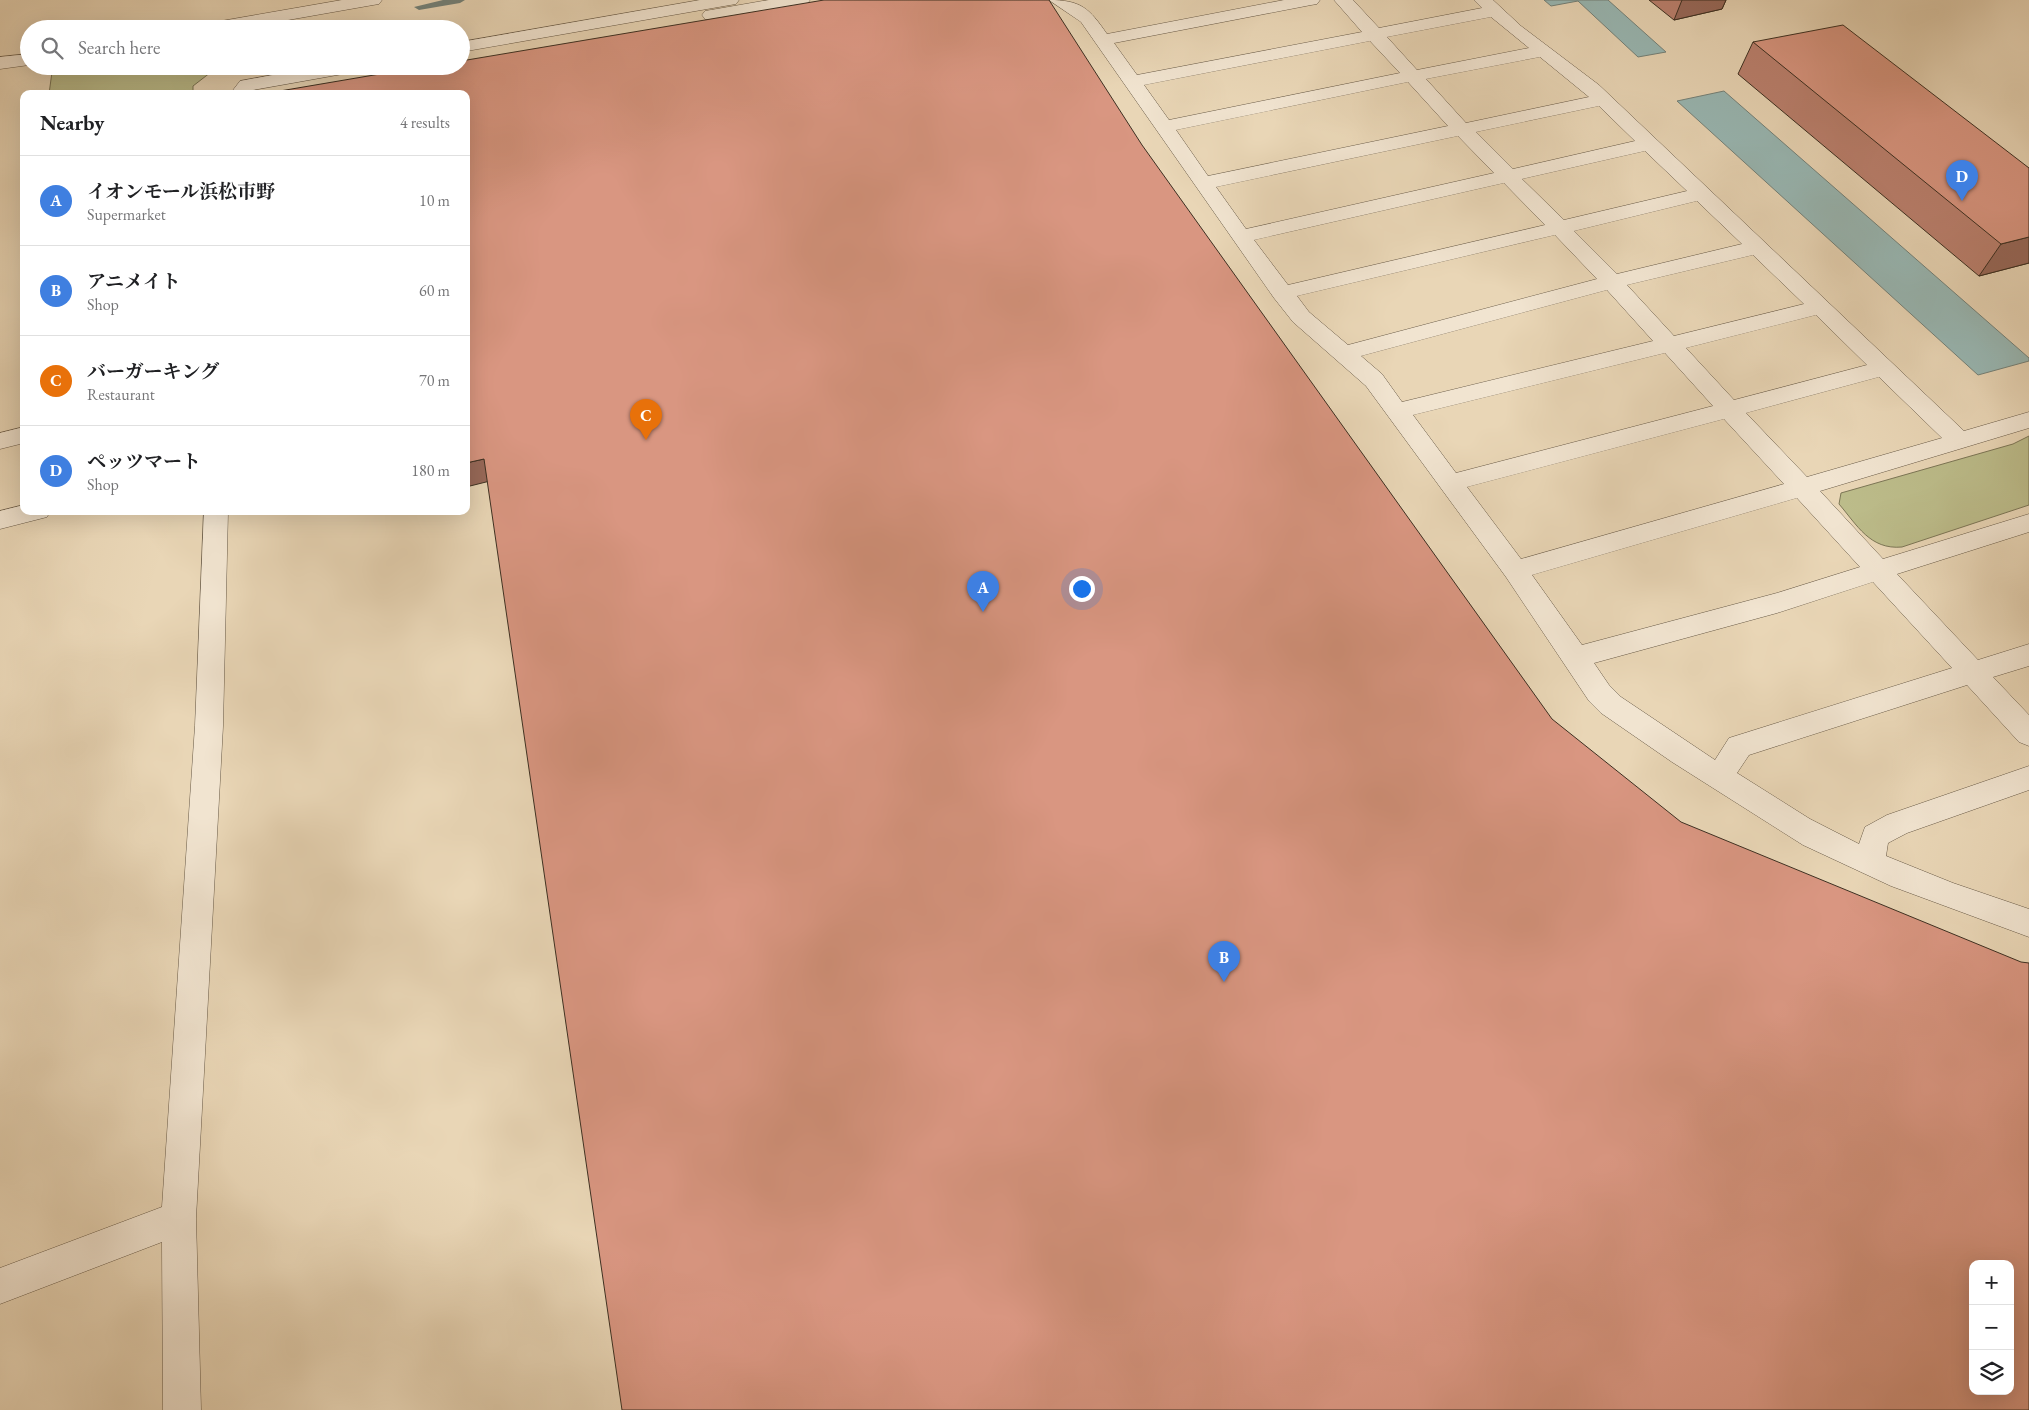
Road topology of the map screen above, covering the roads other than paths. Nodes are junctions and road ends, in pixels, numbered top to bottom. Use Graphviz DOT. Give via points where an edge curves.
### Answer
graph roads {
  1 [pos="373,0"];
  2 [pos="730,0"];
  3 [pos="801,0"];
  4 [pos="1311,0"];
  5 [pos="1343,0"];
  6 [pos="1066,1"];
  7 [pos="1489,5"];
  8 [pos="256,20"];
  9 [pos="1375,34"];
  10 [pos="1102,40"];
  11 [pos="597,42"];
  12 [pos="470,45"];
  13 [pos="1544,51"];
  14 [pos="20,60"];
  15 [pos="0,63"];
  16 [pos="303,75"];
  17 [pos="1412,76"];
  18 [pos="1132,82"];
  19 [pos="243,90"];
  20 [pos="1602,100"];
  21 [pos="1165,126"];
  22 [pos="1462,130"];
  23 [pos="1649,144"];
  24 [pos="1508,176"];
  25 [pos="1204,183"];
  26 [pos="1702,194"];
  27 [pos="1558,227"];
  28 [pos="1241,237"];
  29 [pos="1758,247"];
  30 [pos="1612,282"];
  31 [pos="1282,293"];
  32 [pos="1821,306"];
  33 [pos="1670,345"];
  34 [pos="1342,354"];
  35 [pos="1885,368"];
  36 [pos="1729,408"];
  37 [pos="1397,411"];
  38 [pos="2029,420"];
  39 [pos="20,436"];
  40 [pos="0,441"];
  41 [pos="1960,441"];
  42 [pos="1451,483"];
  43 [pos="1802,488"];
  44 [pos="21,515"];
  45 [pos="216,515"];
  46 [pos="0,520"];
  47 [pos="2023,528"];
  48 [pos="1515,570"];
  49 [pos="1879,570"];
  50 [pos="2029,655"];
  51 [pos="1576,656"];
  52 [pos="1974,673"];
  53 [pos="2029,734"];
  54 [pos="1720,777"];
  55 [pos="2029,778"];
  56 [pos="1870,862"];
  57 [pos="2029,922"];
  58 [pos="180,1218"];
  59 [pos="0,1286"];
  60 [pos="182,1410"];
  1 -- 8 [label="street"];
  2 -- 12 [label="street"];
  3 -- 11 [label="street" via="595,35"];
  4 -- 10 [label="street"];
  5 -- 9 [label="street"];
  6 -- 10 [label="street" via="1087,18"];
  7 -- 9 [label="street"];
  7 -- 13 [label="street"];
  9 -- 17 [label="street"];
  9 -- 18 [label="street"];
  10 -- 18 [label="street"];
  13 -- 17 [label="street"];
  13 -- 20 [label="street"];
  14 -- 15 [label="street"];
  16 -- 19 [label="street" via="247,85"];
  17 -- 21 [label="street"];
  17 -- 22 [label="street"];
  18 -- 21 [label="street"];
  20 -- 22 [label="street"];
  20 -- 23 [label="street"];
  21 -- 25 [label="street"];
  22 -- 24 [label="street"];
  22 -- 25 [label="street"];
  23 -- 24 [label="street"];
  23 -- 26 [label="street"];
  24 -- 27 [label="street"];
  24 -- 28 [label="street"];
  25 -- 28 [label="street"];
  26 -- 27 [label="street"];
  26 -- 29 [label="street"];
  27 -- 30 [label="street"];
  27 -- 31 [label="street"];
  28 -- 31 [label="street"];
  29 -- 30 [label="street"];
  29 -- 32 [label="street"];
  30 -- 33 [label="street"];
  30 -- 34 [label="street"];
  31 -- 34 [label="street" via="1301,318"];
  32 -- 33 [label="street"];
  32 -- 35 [label="street"];
  33 -- 36 [label="street"];
  33 -- 37 [label="street"];
  34 -- 37 [label="street" via="1374,380"];
  35 -- 36 [label="street"];
  35 -- 41 [label="street"];
  36 -- 42 [label="street"];
  36 -- 43 [label="street"];
  37 -- 42 [label="street"];
  38 -- 41 [label="street"];
  39 -- 40 [label="street"];
  41 -- 43 [label="street"];
  42 -- 48 [label="street"];
  43 -- 48 [label="street"];
  43 -- 49 [label="street"];
  44 -- 46 [label="street"];
  45 -- 58 [label="street" via="209,726"];
  47 -- 49 [label="street"];
  48 -- 51 [label="street"];
  49 -- 51 [label="street" via="1777,603"];
  49 -- 52 [label="street"];
  50 -- 52 [label="street"];
  51 -- 54 [label="street" via="1599,693 1611,705"];
  52 -- 53 [label="street"];
  52 -- 54 [label="street" via="1739,746"];
  54 -- 56 [label="street" via="1790,823"];
  55 -- 56 [label="street" via="1882,832 1875,836"];
  56 -- 57 [label="street" via="1942,892"];
  58 -- 59 [label="street"];
  58 -- 60 [label="street"];
}
